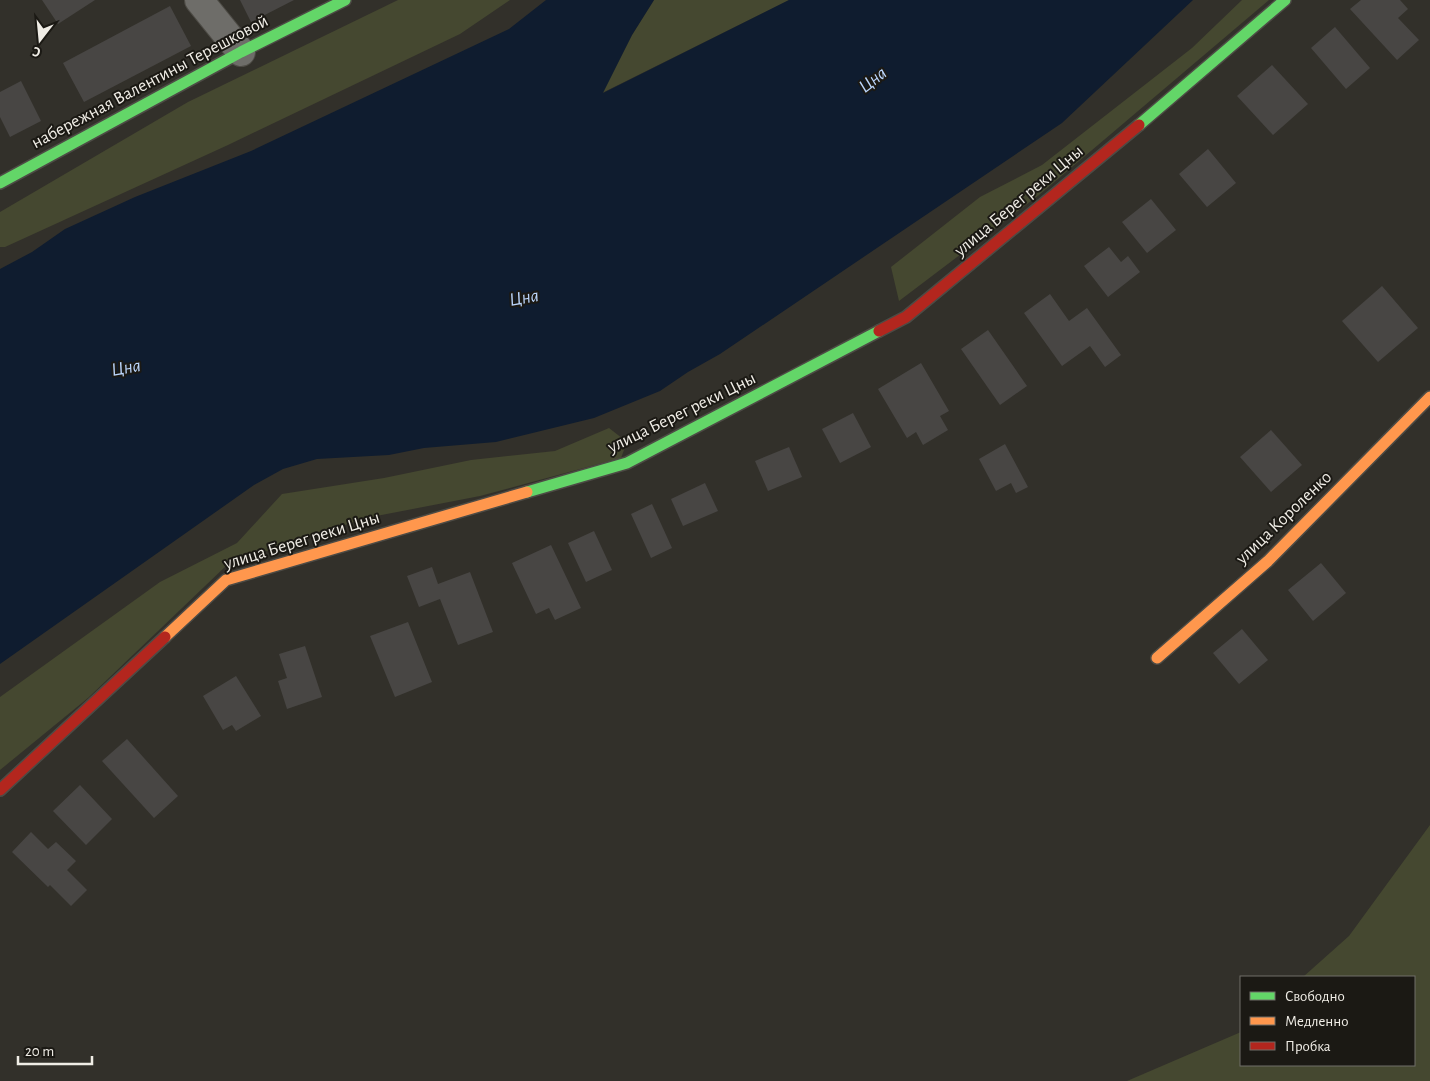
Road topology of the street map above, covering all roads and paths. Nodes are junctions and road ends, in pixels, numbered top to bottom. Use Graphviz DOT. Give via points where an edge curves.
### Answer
graph roads {
  1 [pos="198,0"];
  2 [pos="344,0"];
  3 [pos="1284,0"];
  4 [pos="241,52"];
  5 [pos="0,183"];
  6 [pos="1430,397"];
  7 [pos="1157,658"];
  8 [pos="0,790"];
  1 -- 4 [label="street"];
  2 -- 4 [label="street, набережная Валентины Терешковой"];
  3 -- 8 [label="street, улица Берег реки Цны" via="1168,102 906,317 628,463 226,580"];
  4 -- 5 [label="street, набережная Валентины Терешковой"];
  6 -- 7 [label="street, улица Короленко" via="1268,561"];
}
